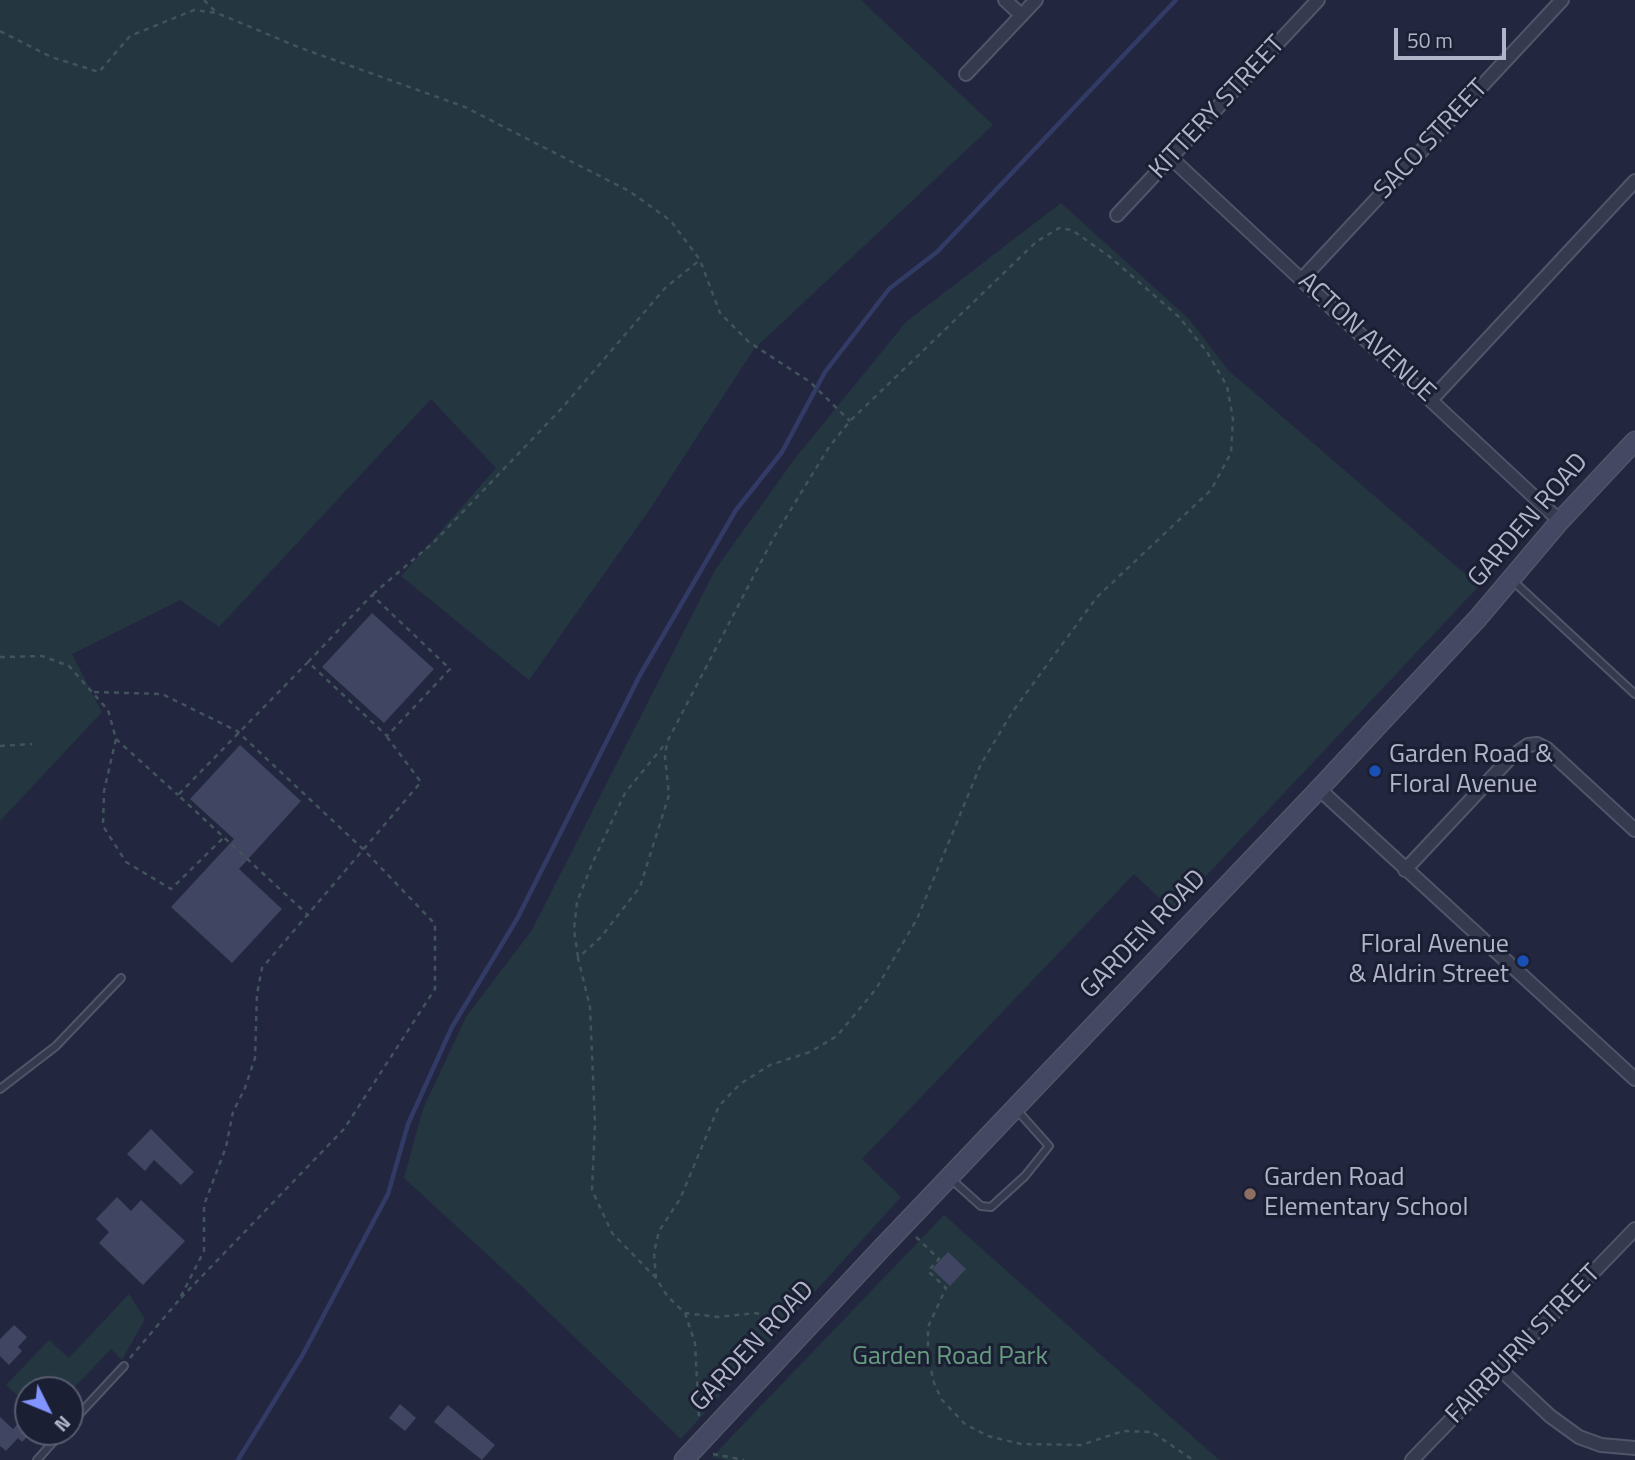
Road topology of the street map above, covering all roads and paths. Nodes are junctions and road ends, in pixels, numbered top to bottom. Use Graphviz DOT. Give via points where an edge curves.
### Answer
graph roads {
  1 [pos="204,0"];
  2 [pos="1005,0"];
  3 [pos="1036,0"];
  4 [pos="1318,0"];
  5 [pos="1562,0"];
  6 [pos="217,13"];
  7 [pos="1021,15"];
  8 [pos="0,31"];
  9 [pos="966,74"];
  10 [pos="1171,158"];
  11 [pos="1635,181"];
  12 [pos="1117,215"];
  13 [pos="700,260"];
  14 [pos="1302,279"];
  15 [pos="1432,399"];
  16 [pos="849,421"];
  17 [pos="1632,451"];
  18 [pos="1560,521"];
  19 [pos="1512,579"];
  20 [pos="372,595"];
  21 [pos="0,657"];
  22 [pos="308,662"];
  23 [pos="94,692"];
  24 [pos="1635,694"];
  25 [pos="237,731"];
  26 [pos="387,736"];
  27 [pos="116,739"];
  28 [pos="667,742"];
  29 [pos="32,744"];
  30 [pos="0,746"];
  31 [pos="1319,789"];
  32 [pos="178,795"];
  33 [pos="1635,830"];
  34 [pos="223,837"];
  35 [pos="364,850"];
  36 [pos="1405,870"];
  37 [pos="309,916"];
  38 [pos="578,958"];
  39 [pos="121,978"];
  40 [pos="1635,1079"];
  41 [pos="0,1089"];
  42 [pos="1015,1108"];
  43 [pos="949,1178"];
  44 [pos="904,1225"];
  45 [pos="1635,1229"];
  46 [pos="656,1278"];
  47 [pos="179,1300"];
  48 [pos="685,1313"];
  49 [pos="803,1330"];
  50 [pos="124,1366"];
  51 [pos="1500,1369"];
  52 [pos="84,1409"];
  53 [pos="50,1446"];
  54 [pos="1635,1448"];
  55 [pos="692,1451"];
  56 [pos="37,1460"];
  57 [pos="744,1460"];
  58 [pos="1193,1460"];
  59 [pos="1412,1460"];
  1 -- 6 [label="path"];
  2 -- 7 [label="street"];
  3 -- 7 [label="street"];
  4 -- 10 [label="street, KITTERY STREET"];
  5 -- 14 [label="street, SACO STREET"];
  6 -- 8 [label="path" via="194,10 130,36 99,72 51,57"];
  6 -- 13 [label="path" via="465,107 563,155 629,191 671,221"];
  7 -- 9 [label="street"];
  10 -- 12 [label="street, KITTERY STREET"];
  10 -- 14 [label="street, ACTON AVENUE"];
  11 -- 15 [label="street"];
  13 -- 16 [label="path" via="720,313 749,342 810,382"];
  13 -- 20 [label="path" via="666,287 562,408 434,542"];
  14 -- 15 [label="street, ACTON AVENUE"];
  15 -- 18 [label="street, ACTON AVENUE"];
  16 -- 28 [label="path" via="774,537"];
  16 -- 46 [label="path" via="1035,242 1059,228 1072,230 1110,257 1179,317 1227,386 1233,419 1231,453 1211,490 1097,597 1013,711 981,764 917,919 876,989 837,1036 810,1052 770,1065 740,1084 719,1106 680,1199 659,1231 654,1253"];
  17 -- 18 [label="street, GARDEN ROAD"];
  18 -- 19 [label="street, GARDEN ROAD"];
  19 -- 24 [label="lane"];
  19 -- 31 [label="street, GARDEN ROAD"];
  20 -- 22 [label="path"];
  20 -- 26 [label="path" via="450,669"];
  21 -- 23 [label="path" via="42,656 69,666"];
  22 -- 25 [label="path"];
  22 -- 26 [label="path"];
  23 -- 25 [label="path" via="162,694"];
  23 -- 27 [label="path" via="108,710"];
  25 -- 32 [label="path"];
  25 -- 35 [label="path"];
  26 -- 35 [label="path" via="421,782"];
  27 -- 32 [label="path"];
  27 -- 34 [label="path" via="104,791 103,826 126,862 171,889"];
  28 -- 38 [label="path" via="625,793 592,864 577,902"];
  28 -- 38 [label="path" via="669,795 640,887 601,937"];
  29 -- 30 [label="path"];
  31 -- 36 [label="street"];
  31 -- 42 [label="street, GARDEN ROAD"];
  32 -- 34 [label="path"];
  33 -- 36 [label="street" via="1537,744 1520,749"];
  34 -- 37 [label="path"];
  35 -- 37 [label="path"];
  35 -- 47 [label="path" via="435,924 435,989 344,1129"];
  36 -- 40 [label="street"];
  37 -- 47 [label="path" via="262,968 255,1058 204,1205 204,1251"];
  38 -- 46 [label="path" via="590,1007 595,1124 592,1190 612,1233"];
  39 -- 41 [label="lane" via="56,1046"];
  42 -- 43 [label="street, GARDEN ROAD"];
  42 -- 43 [label="lane" via="1049,1146 1025,1176 991,1207 981,1206"];
  43 -- 44 [label="street, GARDEN ROAD"];
  44 -- 49 [label="street, GARDEN ROAD"];
  44 -- 58 [label="path" via="939,1259 928,1271 946,1289 928,1327 928,1355 942,1400 965,1424 988,1436 1021,1444 1081,1445 1123,1431 1152,1432"];
  45 -- 51 [label="street, FAIRBURN STREET"];
  46 -- 48 [label="path"];
  47 -- 50 [label="path"];
  48 -- 49 [label="path" via="718,1317 757,1313"];
  48 -- 55 [label="path" via="695,1343"];
  49 -- 55 [label="street, GARDEN ROAD"];
  50 -- 52 [label="lane"];
  51 -- 54 [label="street" via="1578,1437 1601,1446"];
  51 -- 59 [label="street, FAIRBURN STREET"];
  53 -- 56 [label="lane"];
  55 -- 57 [label="path"];
}
